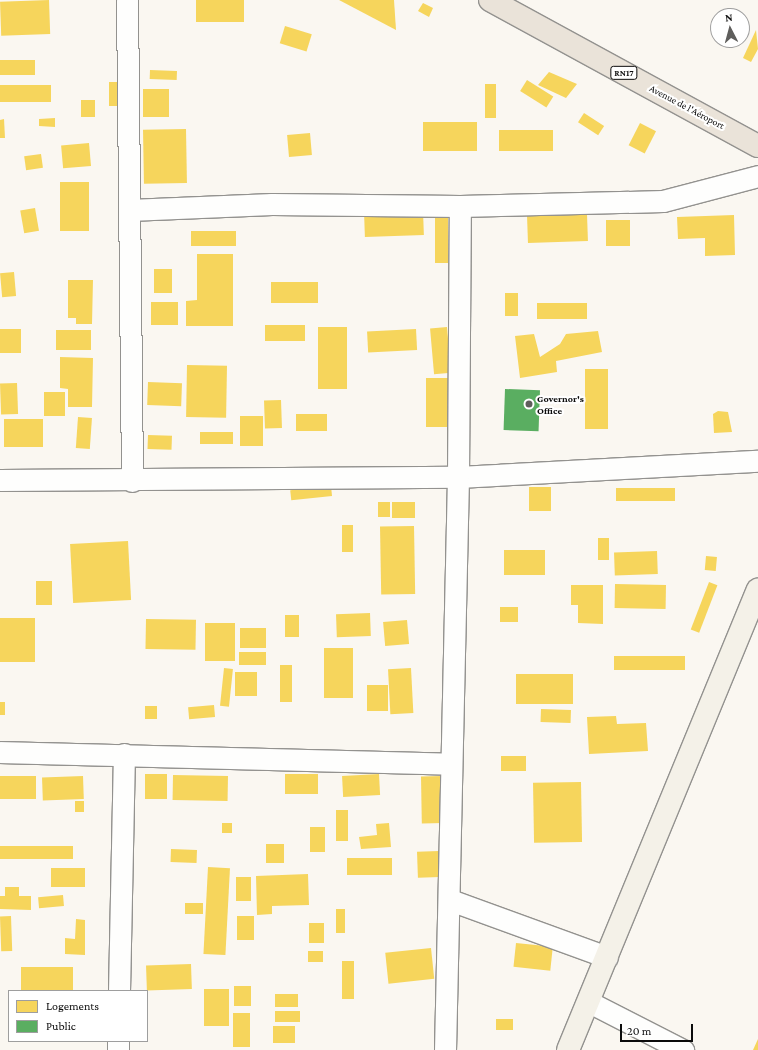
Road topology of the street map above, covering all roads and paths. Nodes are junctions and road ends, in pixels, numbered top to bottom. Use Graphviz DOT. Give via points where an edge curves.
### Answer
graph roads {
  1 [pos="127,0"];
  2 [pos="490,0"];
  3 [pos="512,6"];
  4 [pos="758,146"];
  5 [pos="758,176"];
  6 [pos="460,206"];
  7 [pos="129,210"];
  8 [pos="758,461"];
  9 [pos="458,477"];
  10 [pos="0,480"];
  11 [pos="132,481"];
  12 [pos="758,590"];
  13 [pos="0,752"];
  14 [pos="124,754"];
  15 [pos="451,764"];
  16 [pos="450,900"];
  17 [pos="607,957"];
  18 [pos="119,990"];
  19 [pos="588,1002"];
  20 [pos="445,1050"];
  21 [pos="568,1050"];
  22 [pos="683,1050"];
  1 -- 7 [label="street"];
  2 -- 3 [label="main road, Avenue de l'Aéroport / RN17"];
  3 -- 4 [label="main road, Avenue de l'Aéroport / RN17"];
  5 -- 6 [label="street" via="663,201"];
  6 -- 7 [label="street" via="272,204"];
  6 -- 9 [label="street"];
  7 -- 11 [label="street"];
  8 -- 9 [label="street"];
  9 -- 11 [label="street"];
  9 -- 15 [label="street"];
  10 -- 11 [label="street"];
  12 -- 17 [label="street"];
  13 -- 14 [label="street"];
  14 -- 15 [label="street"];
  14 -- 18 [label="street"];
  15 -- 16 [label="street"];
  16 -- 17 [label="street"];
  16 -- 20 [label="street"];
  17 -- 19 [label="street"];
  19 -- 21 [label="street"];
  19 -- 22 [label="street"];
}
